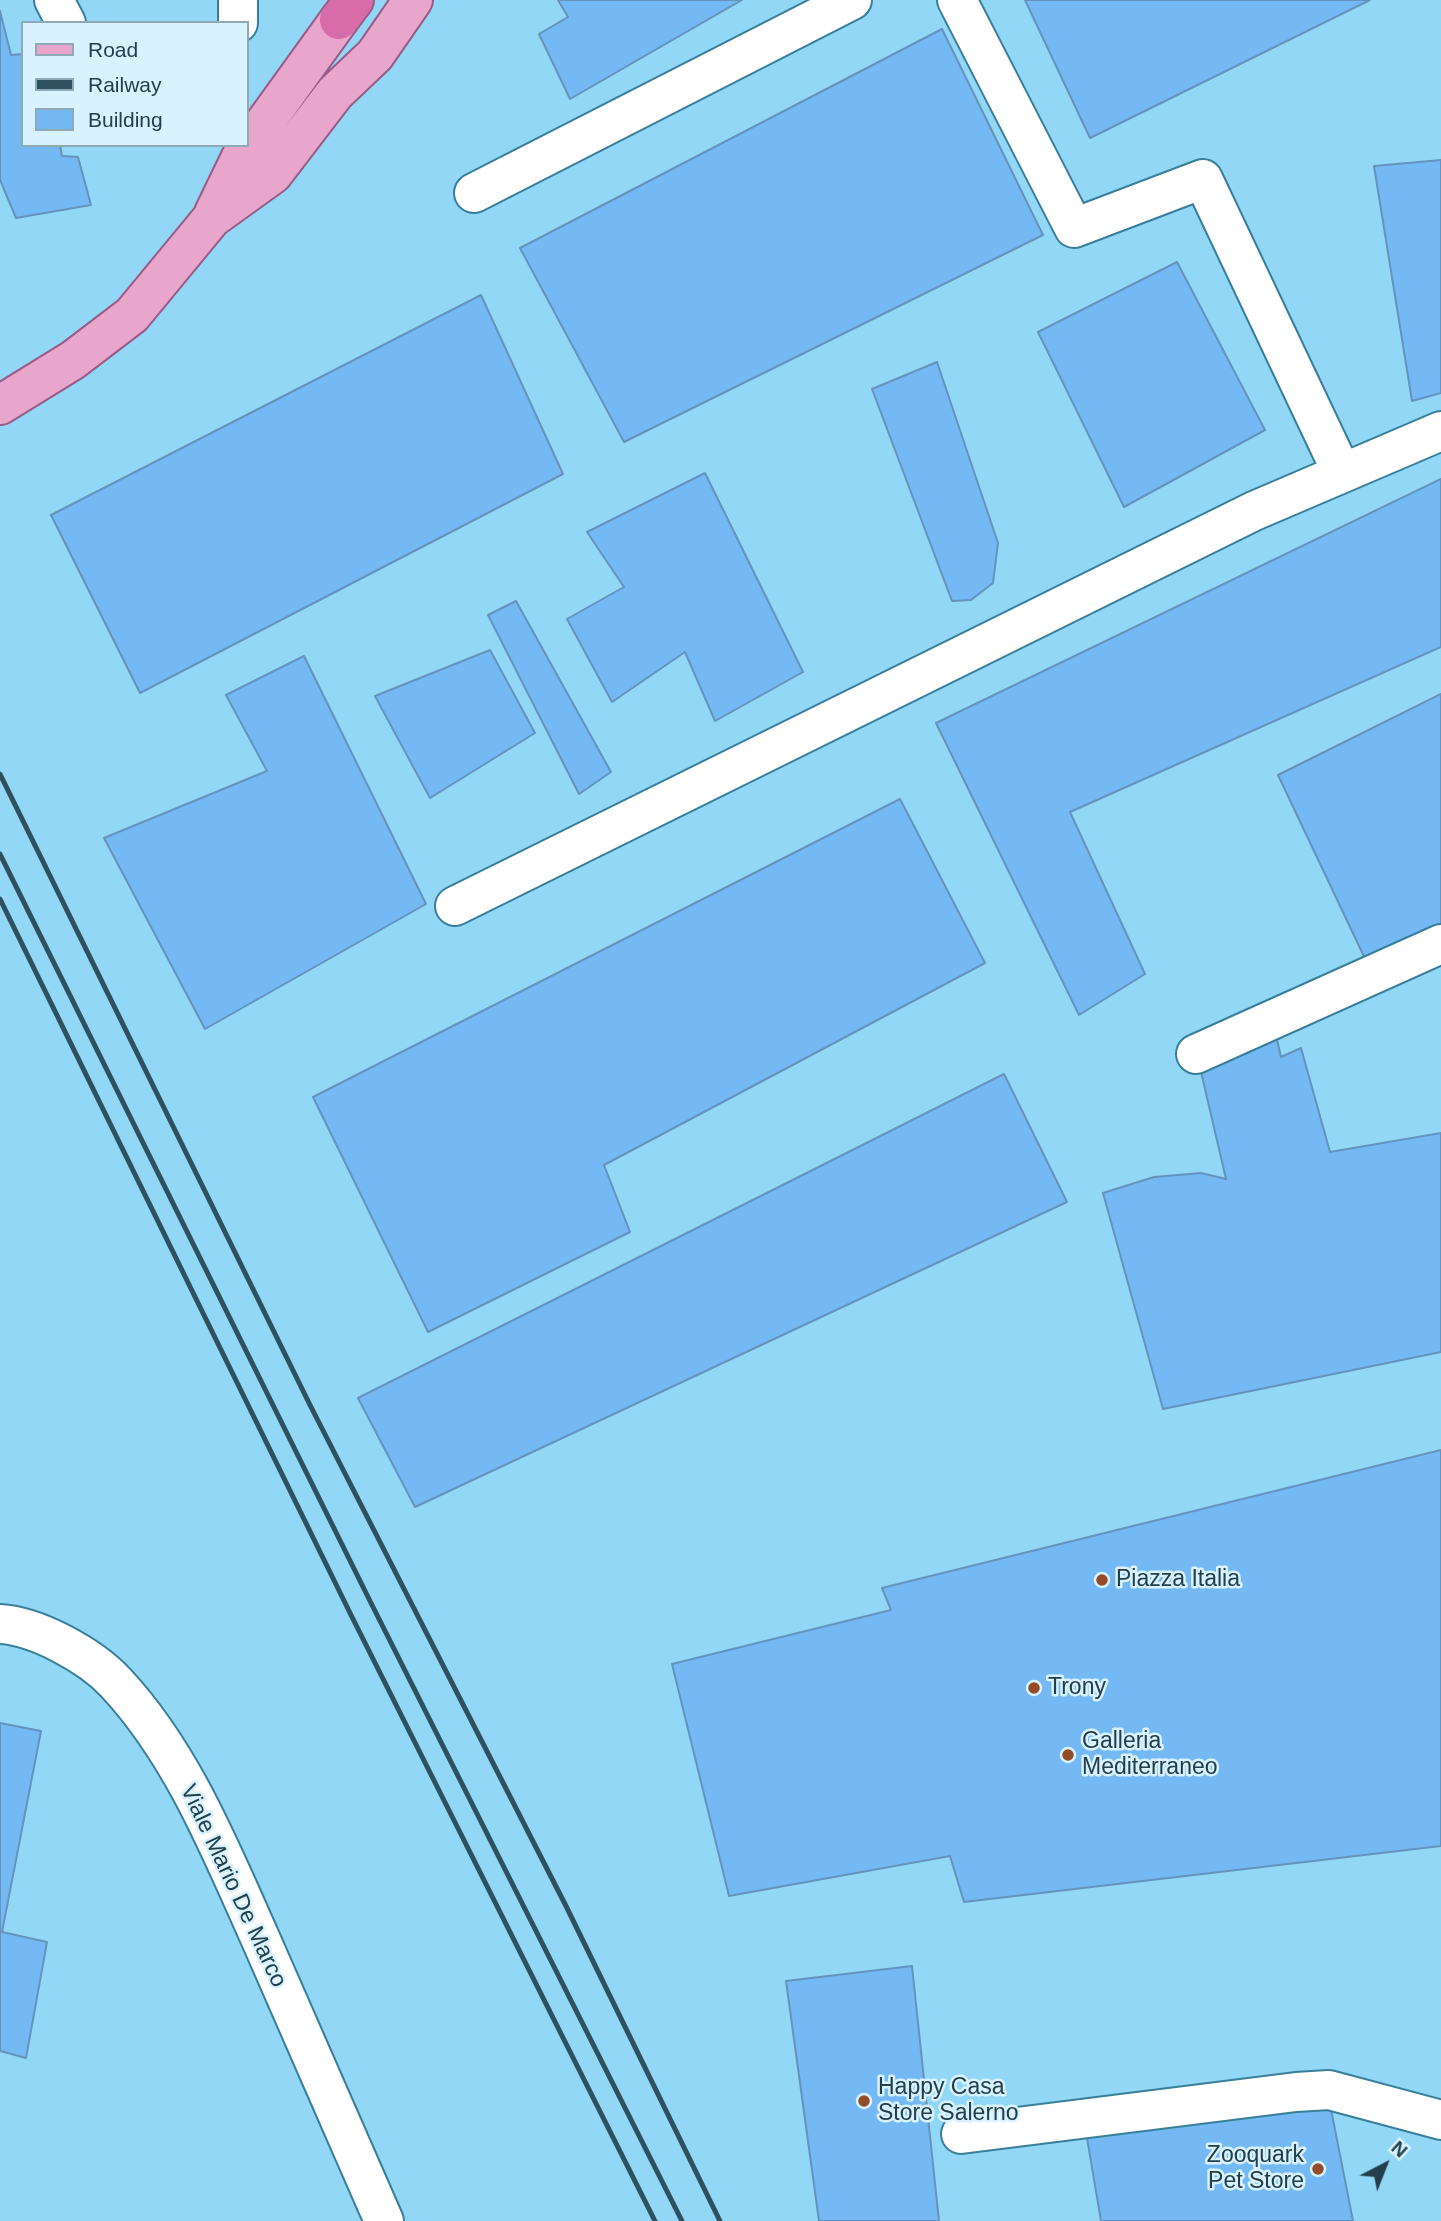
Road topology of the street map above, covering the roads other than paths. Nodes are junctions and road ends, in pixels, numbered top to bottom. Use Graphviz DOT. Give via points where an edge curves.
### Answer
graph roads {
  1 [pos="54,0"];
  2 [pos="238,0"];
  3 [pos="413,0"];
  4 [pos="852,0"];
  5 [pos="957,0"];
  6 [pos="344,7"];
  7 [pos="65,21"];
  8 [pos="238,21"];
  9 [pos="335,93"];
  10 [pos="248,146"];
  11 [pos="247,147"];
  12 [pos="229,160"];
  13 [pos="474,193"];
  14 [pos="212,218"];
  15 [pos="0,405"];
  16 [pos="1441,431"];
  17 [pos="1342,473"];
  18 [pos="455,906"];
  19 [pos="1441,944"];
  20 [pos="1196,1054"];
  21 [pos="0,1624"];
  22 [pos="1441,2120"];
  23 [pos="961,2134"];
  24 [pos="384,2221"];
  1 -- 7 [label="street"];
  2 -- 8 [label="street"];
  3 -- 9 [label="main road" via="374,55"];
  4 -- 13 [label="street"];
  5 -- 17 [label="street" via="1074,228 1203,179"];
  6 -- 9 [label="main road"];
  6 -- 10 [label="main road"];
  9 -- 14 [label="main road" via="272,174"];
  11 -- 12 [label="main road"];
  12 -- 14 [label="main road"];
  14 -- 15 [label="main road" via="132,315"];
  16 -- 17 [label="street"];
  17 -- 18 [label="street" via="1241,517"];
  19 -- 20 [label="street"];
  21 -- 24 [label="street, Viale Mario De Marco" via="16,1625 65,1645 114,1681 175,1764 212,1830"];
  22 -- 23 [label="street" via="1329,2091"];
}
